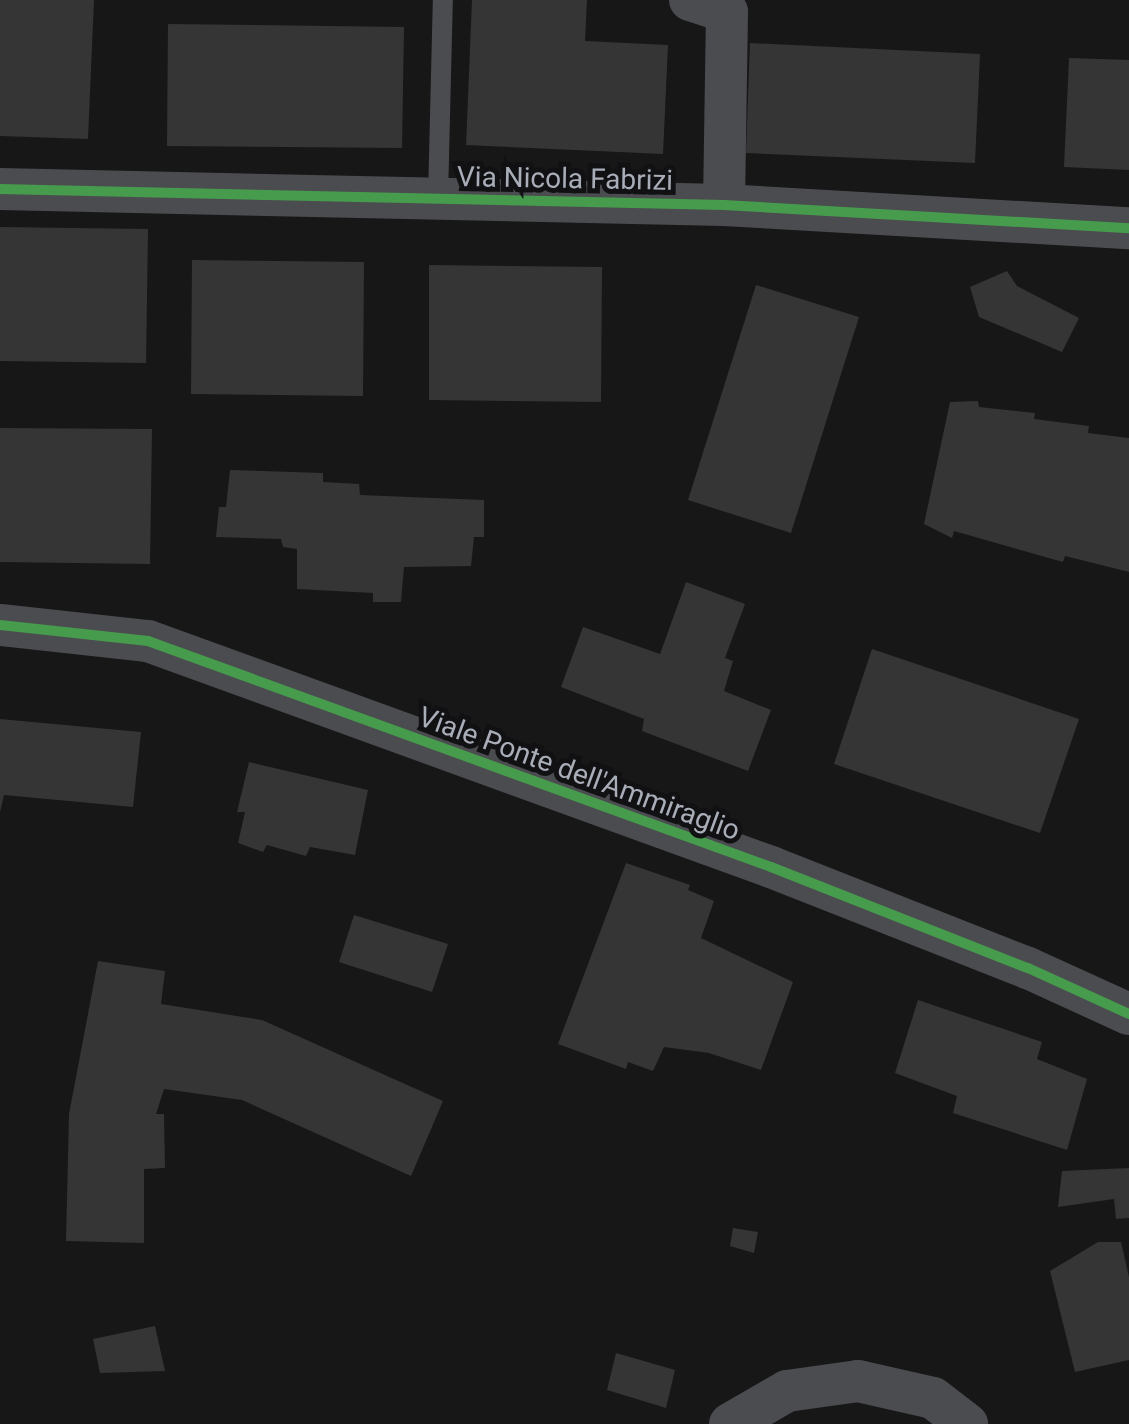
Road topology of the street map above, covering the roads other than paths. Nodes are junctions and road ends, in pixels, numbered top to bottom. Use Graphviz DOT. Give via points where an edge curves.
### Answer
graph roads {
  1 [pos="444,0"];
  2 [pos="690,0"];
  3 [pos="0,189"];
  4 [pos="438,198"];
  5 [pos="724,205"];
  6 [pos="1129,228"];
  7 [pos="0,625"];
  8 [pos="1129,1014"];
  9 [pos="730,1424"];
  10 [pos="967,1424"];
  1 -- 4 [label="lane, Via Nicola Fabrizi"];
  2 -- 5 [label="street" via="728,12"];
  3 -- 4 [label="street, Via Nicola Fabrizi"];
  4 -- 5 [label="street, Via Nicola Fabrizi"];
  5 -- 6 [label="street, Via Nicola Fabrizi"];
  7 -- 8 [label="street, Viale Ponte dell'Ammiraglio" via="148,641 771,867"];
  9 -- 10 [label="street" via="787,1391 858,1382 932,1398"];
}
